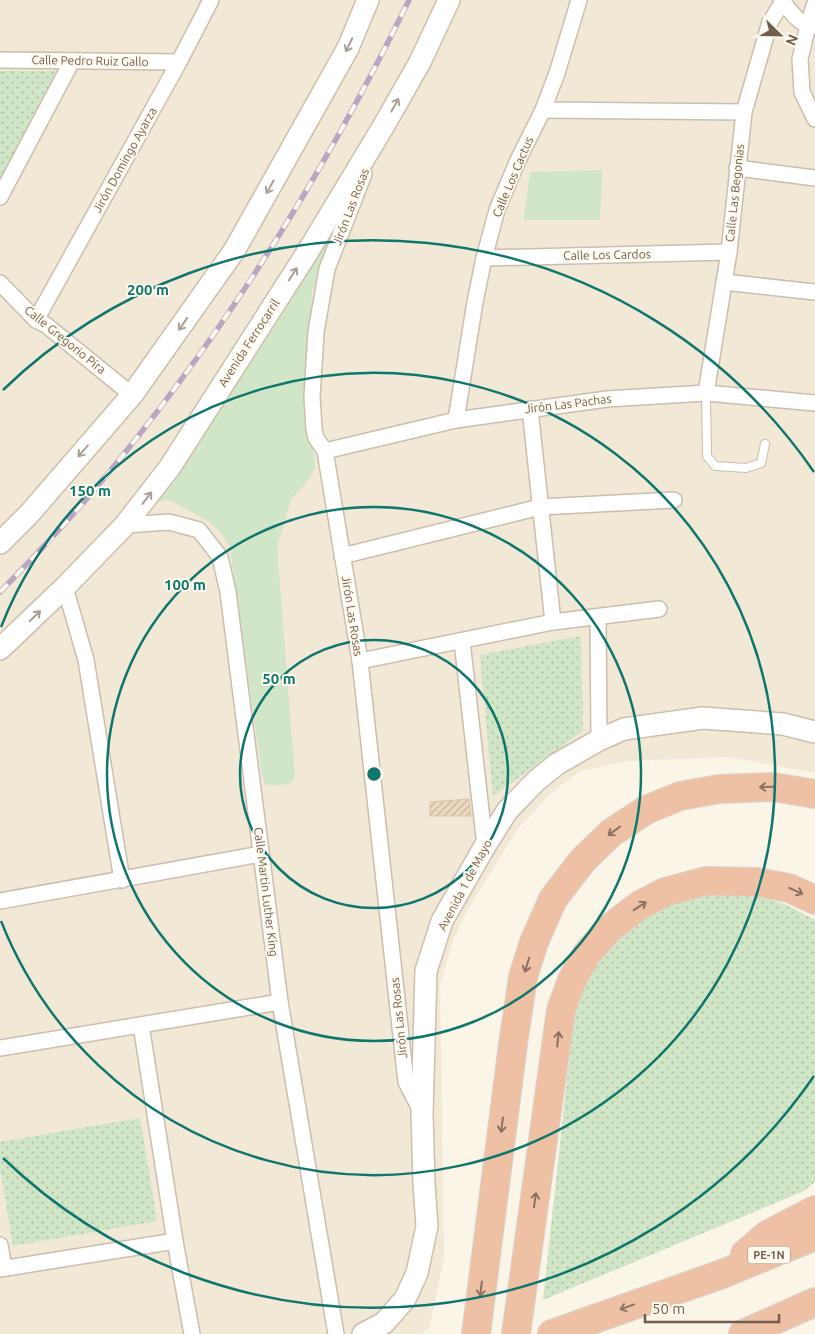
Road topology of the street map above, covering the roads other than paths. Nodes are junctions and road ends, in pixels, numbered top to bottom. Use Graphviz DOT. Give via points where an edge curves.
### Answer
graph roads {
  1 [pos="212,0"];
  2 [pos="368,0"];
  3 [pos="449,0"];
  4 [pos="579,0"];
  5 [pos="782,0"];
  6 [pos="815,3"];
  7 [pos="811,26"];
  8 [pos="0,60"];
  9 [pos="72,61"];
  10 [pos="179,62"];
  11 [pos="543,110"];
  12 [pos="744,112"];
  13 [pos="815,119"];
  14 [pos="383,127"];
  15 [pos="737,168"];
  16 [pos="815,178"];
  17 [pos="0,197"];
  18 [pos="729,252"];
  19 [pos="484,258"];
  20 [pos="724,282"];
  21 [pos="0,283"];
  22 [pos="815,292"];
  23 [pos="36,320"];
  24 [pos="706,393"];
  25 [pos="132,395"];
  26 [pos="815,403"];
  27 [pos="530,409"];
  28 [pos="456,420"];
  29 [pos="765,444"];
  30 [pos="325,451"];
  31 [pos="674,500"];
  32 [pos="540,508"];
  33 [pos="125,526"];
  34 [pos="0,544"];
  35 [pos="342,556"];
  36 [pos="65,587"];
  37 [pos="659,609"];
  38 [pos="598,617"];
  39 [pos="553,622"];
  40 [pos="462,640"];
  41 [pos="0,649"];
  42 [pos="360,661"];
  43 [pos="815,732"];
  44 [pos="599,740"];
  45 [pos="815,794"];
  46 [pos="484,846"];
  47 [pos="261,854"];
  48 [pos="122,880"];
  49 [pos="1,896"];
  50 [pos="815,900"];
  51 [pos="280,1002"];
  52 [pos="141,1025"];
  53 [pos="0,1048"];
  54 [pos="422,1114"];
  55 [pos="815,1210"];
  56 [pos="815,1236"];
  57 [pos="175,1240"];
  58 [pos="0,1245"];
  59 [pos="2,1268"];
  60 [pos="722,1274"];
  61 [pos="815,1302"];
  62 [pos="192,1334"];
  63 [pos="336,1334"];
  64 [pos="363,1334"];
  65 [pos="476,1334"];
  66 [pos="516,1334"];
  67 [pos="552,1334"];
  68 [pos="743,1334"];
  1 -- 10 [label="street, Jirón Domingo Ayarza"];
  2 -- 25 [label="main road, one-way" via="348,48 234,251"];
  14 -- 3 [label="main road, Avenida Ferrocarril, one-way" via="420,62"];
  4 -- 11 [label="street, Calle Los Cactus"];
  5 -- 7 [label="street" via="795,17"];
  5 -- 12 [label="street, Calle Las Begonias" via="770,22"];
  6 -- 7 [label="street"];
  7 -- 13 [label="street" via="800,59 802,92"];
  8 -- 9 [label="street, Calle Pedro Ruiz Gallo"];
  9 -- 10 [label="street, Calle Pedro Ruiz Gallo"];
  9 -- 17 [label="street"];
  10 -- 23 [label="street, Jirón Domingo Ayarza"];
  11 -- 12 [label="street"];
  11 -- 19 [label="street, Calle Los Cactus" via="497,210"];
  12 -- 15 [label="street, Calle Las Begonias"];
  14 -- 30 [label="street, Jirón Las Rosas" via="325,278 316,332 312,397 314,430"];
  33 -- 14 [label="main road, Avenida Ferrocarril, one-way" via="170,467"];
  15 -- 16 [label="street"];
  15 -- 18 [label="street, Calle Las Begonias"];
  18 -- 19 [label="street, Calle Los Cardos"];
  18 -- 20 [label="street, Calle Las Begonias"];
  19 -- 28 [label="street, Calle Los Cactus"];
  20 -- 22 [label="street"];
  20 -- 24 [label="street, Calle Las Begonias"];
  21 -- 23 [label="street, Calle Gregorio Pira"];
  23 -- 25 [label="street, Calle Gregorio Pira"];
  24 -- 26 [label="street, Jirón Las Pachas"];
  24 -- 27 [label="street, Jirón Las Pachas" via="607,399"];
  24 -- 29 [label="lane" via="707,456 715,466 746,468 761,463"];
  25 -- 34 [label="main road, one-way"];
  27 -- 28 [label="street, Jirón Las Pachas"];
  27 -- 32 [label="street"];
  28 -- 30 [label="street, Jirón Las Pachas"];
  30 -- 35 [label="street, Jirón Las Rosas"];
  31 -- 32 [label="street"];
  32 -- 35 [label="street"];
  32 -- 39 [label="street"];
  33 -- 36 [label="main road, Avenida Ferrocarril"];
  33 -- 47 [label="street, Calle Martin Luther King" via="169,522 199,530 220,557 228,592"];
  35 -- 42 [label="street, Jirón Las Rosas"];
  41 -- 36 [label="main road, Avenida Ferrocarril, one-way"];
  36 -- 48 [label="street" via="86,660"];
  37 -- 38 [label="street"];
  38 -- 39 [label="street"];
  38 -- 44 [label="street"];
  39 -- 40 [label="street"];
  40 -- 42 [label="street"];
  40 -- 46 [label="street"];
  42 -- 54 [label="street, Jirón Las Rosas" via="406,1082"];
  43 -- 44 [label="main road, Avenida 1 de Mayo" via="783,724 702,718 624,729"];
  44 -- 46 [label="main road, Avenida 1 de Mayo" via="557,764 536,781 507,811"];
  45 -- 65 [label="highway, one-way" via="773,787 719,789 680,796 646,810 611,833 583,860 553,899 523,977"];
  46 -- 54 [label="main road, Avenida 1 de Mayo" via="442,921 426,971"];
  47 -- 48 [label="street"];
  47 -- 51 [label="street, Calle Martin Luther King"];
  48 -- 49 [label="street"];
  66 -- 50 [label="highway, one-way" via="561,1010 586,955 610,928 640,905 665,892 706,881 758,882 789,888"];
  51 -- 52 [label="street"];
  51 -- 63 [label="street, Calle Martin Luther King"];
  52 -- 53 [label="street"];
  52 -- 57 [label="street"];
  54 -- 64 [label="main road, Avenida 1 de Mayo" via="427,1226 417,1273 404,1299 384,1323"];
  55 -- 60 [label="highway" via="768,1235"];
  56 -- 60 [label="highway, PE-1N"];
  57 -- 59 [label="street"];
  57 -- 62 [label="street"];
  58 -- 59 [label="street"];
  60 -- 67 [label="highway, PE-1N, one-way"];
  61 -- 68 [label="highway"];
}
